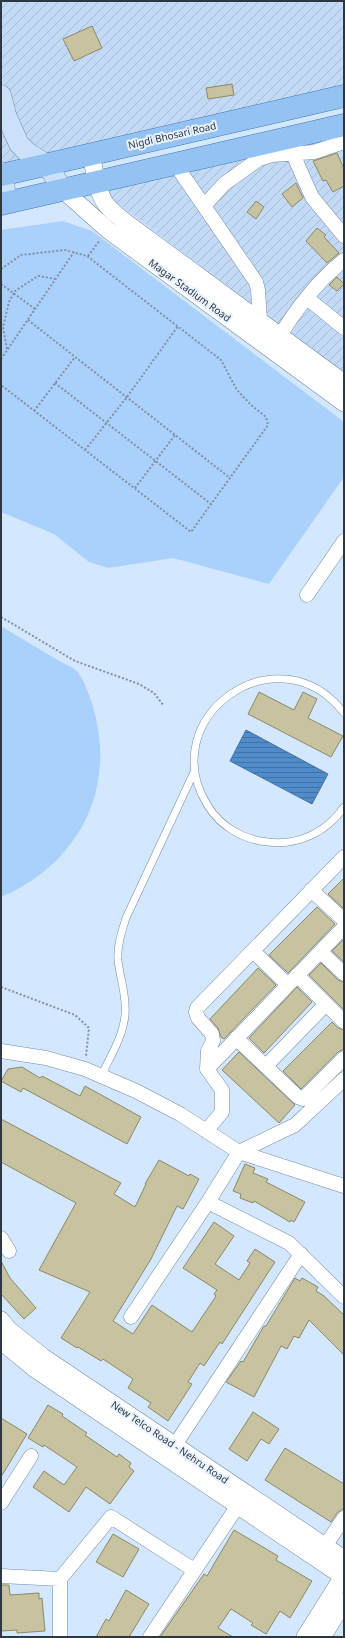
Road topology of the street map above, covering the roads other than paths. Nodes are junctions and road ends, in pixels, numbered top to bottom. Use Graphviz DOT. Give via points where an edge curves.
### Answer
graph roads {
  1 [pos="1,95"];
  2 [pos="344,96"];
  3 [pos="344,125"];
  4 [pos="344,142"];
  5 [pos="262,151"];
  6 [pos="292,152"];
  7 [pos="91,154"];
  8 [pos="175,164"];
  9 [pos="47,165"];
  10 [pos="1,174"];
  11 [pos="98,182"];
  12 [pos="63,190"];
  13 [pos="4,203"];
  14 [pos="204,206"];
  15 [pos="344,236"];
  16 [pos="344,260"];
  17 [pos="306,298"];
  18 [pos="260,321"];
  19 [pos="344,328"];
  20 [pos="276,343"];
  21 [pos="344,383"];
  22 [pos="344,403"];
  23 [pos="344,542"];
  24 [pos="307,595"];
  25 [pos="344,713"];
  26 [pos="195,770"];
  27 [pos="344,807"];
  28 [pos="344,857"];
  29 [pos="312,890"];
  30 [pos="344,920"];
  31 [pos="344,928"];
  32 [pos="253,951"];
  33 [pos="321,952"];
  34 [pos="344,974"];
  35 [pos="293,980"];
  36 [pos="326,1004"];
  37 [pos="344,1022"];
  38 [pos="236,1038"];
  39 [pos="1,1051"];
  40 [pos="344,1058"];
  41 [pos="266,1066"];
  42 [pos="207,1069"];
  43 [pos="101,1076"];
  44 [pos="344,1079"];
  45 [pos="206,1131"];
  46 [pos="239,1152"];
  47 [pos="344,1186"];
  48 [pos="208,1202"];
  49 [pos="1,1238"];
  50 [pos="9,1251"];
  51 [pos="301,1254"];
  52 [pos="344,1297"];
  53 [pos="131,1317"];
  54 [pos="1,1320"];
  55 [pos="1,1341"];
  56 [pos="171,1452"];
  57 [pos="31,1456"];
  58 [pos="242,1500"];
  59 [pos="1,1503"];
  60 [pos="344,1518"];
  61 [pos="325,1546"];
  62 [pos="344,1559"];
  63 [pos="194,1570"];
  64 [pos="1,1576"];
  65 [pos="344,1576"];
  66 [pos="60,1579"];
  67 [pos="344,1602"];
  68 [pos="60,1637"];
  69 [pos="150,1637"];
  70 [pos="305,1637"];
  71 [pos="322,1637"];
  1 -- 9 [label="main road" via="6,115 19,144"];
  2 -- 7 [label="main road, Nigdi Bhosari Road"];
  3 -- 5 [label="main road"];
  4 -- 6 [label="street" via="314,152"];
  5 -- 6 [label="street" via="272,155"];
  5 -- 8 [label="main road"];
  5 -- 14 [label="street" via="224,184"];
  6 -- 15 [label="street" via="312,197"];
  7 -- 9 [label="main road, Nigdi Bhosari Road"];
  7 -- 11 [label="street, Magar Stadium Road"];
  8 -- 11 [label="main road"];
  8 -- 14 [label="street"];
  9 -- 10 [label="main road, Nigdi Bhosari Road"];
  9 -- 12 [label="main road, Magar Stadium Road"];
  10 -- 13 [label="main road"];
  11 -- 12 [label="main road"];
  11 -- 18 [label="street, Magar Stadium Road" via="104,202 124,221"];
  12 -- 13 [label="main road"];
  12 -- 20 [label="street, Magar Stadium Road" via="108,230"];
  14 -- 18 [label="street" via="256,282"];
  16 -- 17 [label="street"];
  17 -- 19 [label="street"];
  17 -- 20 [label="street"];
  18 -- 20 [label="street, Magar Stadium Road"];
  20 -- 21 [label="street, Magar Stadium Road"];
  20 -- 22 [label="street, Magar Stadium Road"];
  23 -- 24 [label="street"];
  25 -- 26 [label="lane" via="327,695 300,682 271,679 243,686 230,693 209,714 197,741"];
  26 -- 27 [label="lane" via="204,799 221,822 246,838 260,842 290,842 304,839 330,824"];
  26 -- 43 [label="lane" via="120,935 118,961 123,981 125,1015 121,1032"];
  28 -- 29 [label="street"];
  29 -- 30 [label="street"];
  29 -- 32 [label="street"];
  31 -- 33 [label="street"];
  32 -- 35 [label="street"];
  32 -- 42 [label="street" via="197,1008 198,1018 212,1034"];
  33 -- 34 [label="street"];
  33 -- 35 [label="street"];
  35 -- 36 [label="street"];
  35 -- 38 [label="street"];
  36 -- 37 [label="street"];
  36 -- 41 [label="street"];
  38 -- 41 [label="street"];
  38 -- 42 [label="street"];
  39 -- 43 [label="street" via="46,1058"];
  40 -- 41 [label="street" via="303,1099"];
  42 -- 45 [label="street" via="222,1090 222,1112"];
  43 -- 45 [label="street" via="175,1111"];
  44 -- 46 [label="street" via="295,1125"];
  45 -- 46 [label="street"];
  46 -- 47 [label="street"];
  46 -- 48 [label="street"];
  48 -- 51 [label="street" via="289,1242"];
  48 -- 53 [label="street"];
  49 -- 50 [label="street"];
  51 -- 52 [label="street"];
  51 -- 56 [label="street"];
  54 -- 56 [label="street, New Telco Road - Nehru Road" via="9,1330 43,1357"];
  55 -- 56 [label="street, New Telco Road - Nehru Road" via="35,1369"];
  56 -- 58 [label="street, New Telco Road - Nehru Road"];
  57 -- 59 [label="street"];
  58 -- 61 [label="street, New Telco Road - Nehru Road"];
  58 -- 63 [label="street"];
  58 -- 65 [label="street, New Telco Road - Nehru Road"];
  60 -- 61 [label="street"];
  61 -- 62 [label="street, New Telco Road - Nehru Road"];
  63 -- 66 [label="street" via="111,1517"];
  63 -- 69 [label="street"];
  64 -- 66 [label="street"];
  65 -- 70 [label="street"];
  66 -- 68 [label="street"];
  67 -- 71 [label="street"];
}
